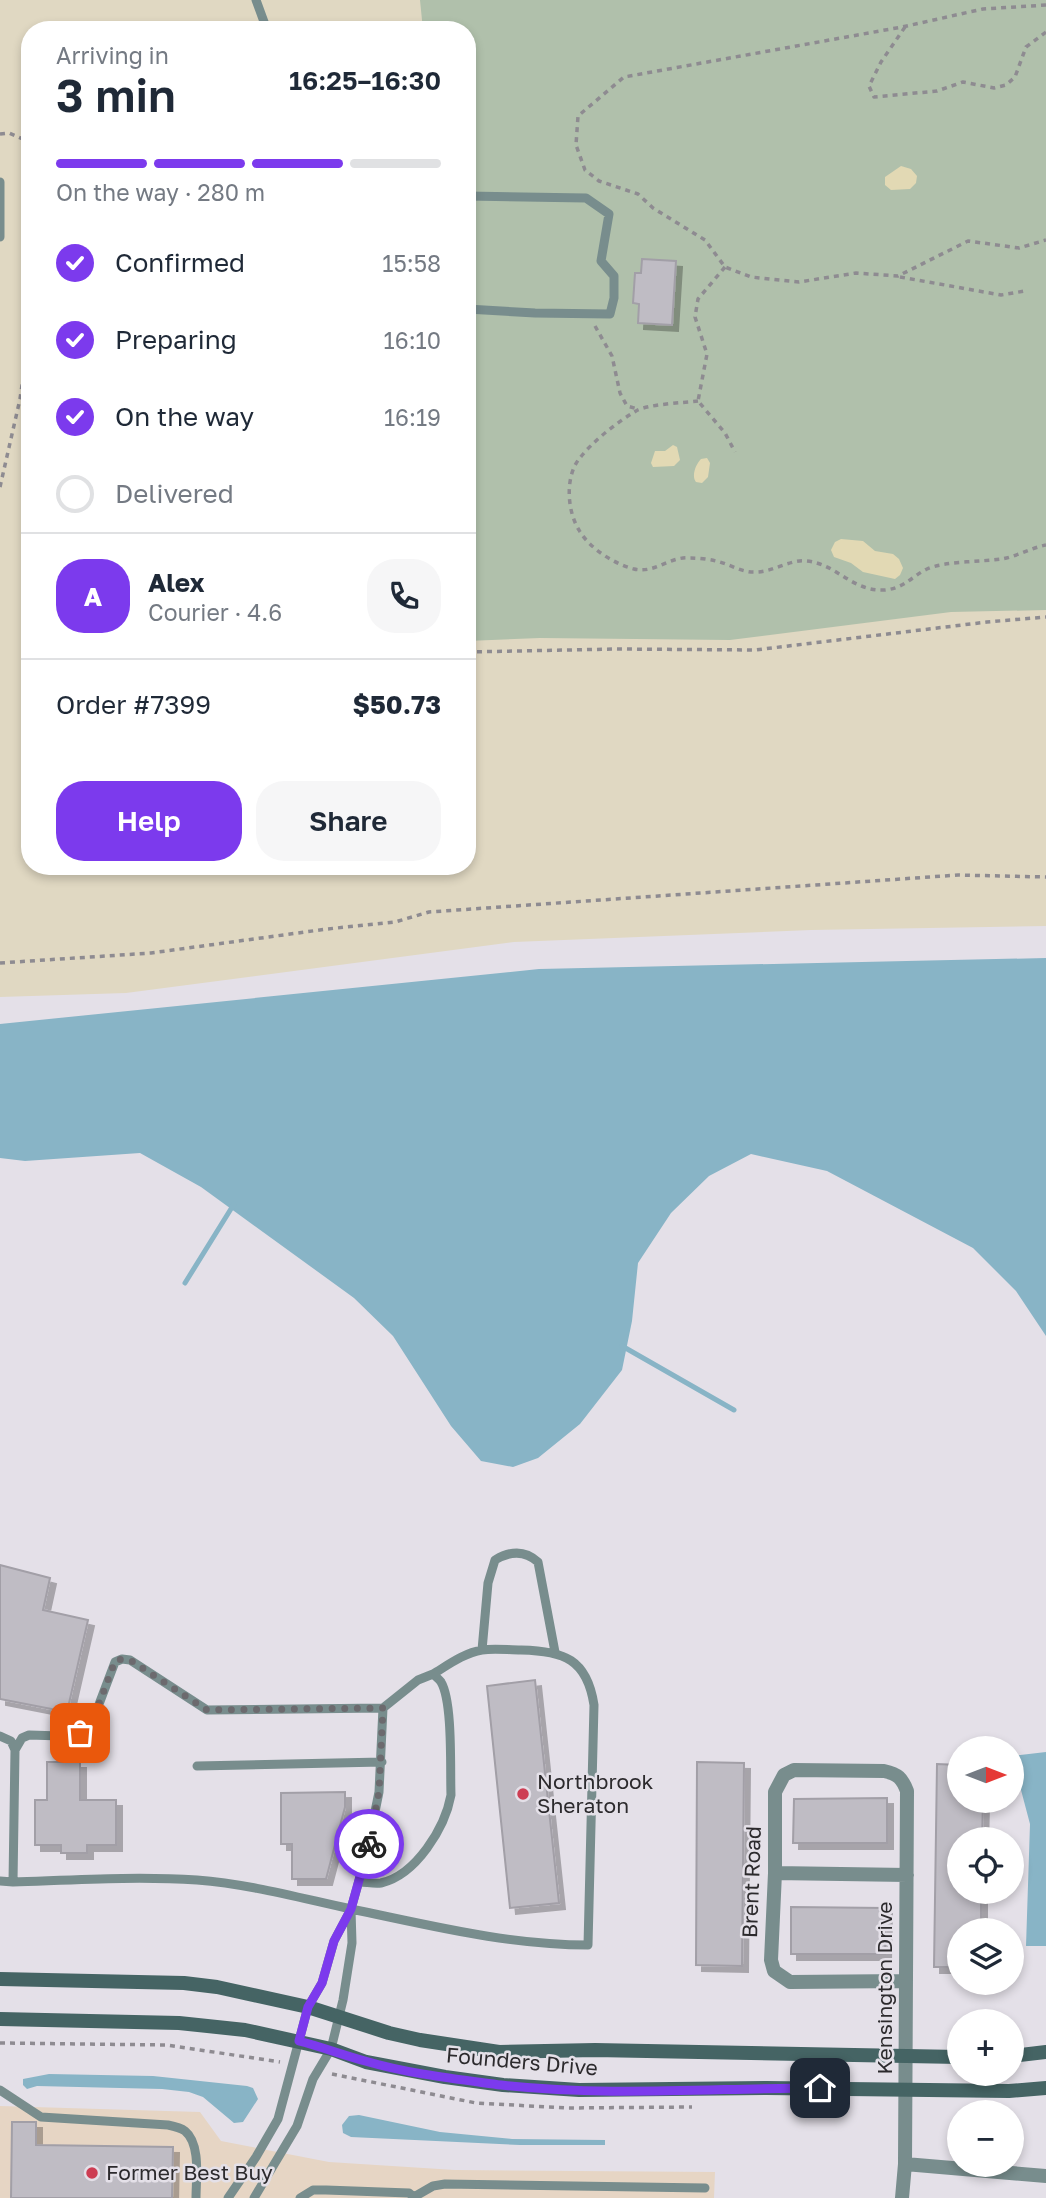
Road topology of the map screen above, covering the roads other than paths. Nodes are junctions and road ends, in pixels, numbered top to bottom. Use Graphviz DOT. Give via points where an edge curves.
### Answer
graph roads {
  1 [pos="256,0"];
  2 [pos="264,21"];
  3 [pos="0,182"];
  4 [pos="476,196"];
  5 [pos="0,237"];
  6 [pos="476,309"];
  7 [pos="482,1650"];
  8 [pos="555,1652"];
  9 [pos="433,1675"];
  10 [pos="383,1708"];
  11 [pos="0,1736"];
  12 [pos="15,1750"];
  13 [pos="382,1762"];
  14 [pos="197,1766"];
  15 [pos="902,1779"];
  16 [pos="775,1873"];
  17 [pos="907,1875"];
  18 [pos="0,1881"];
  19 [pos="13,1882"];
  20 [pos="359,1882"];
  21 [pos="351,1909"];
  22 [pos="0,1979"];
  23 [pos="905,1981"];
  24 [pos="308,2007"];
  25 [pos="340,2016"];
  26 [pos="0,2019"];
  27 [pos="299,2041"];
  28 [pos="331,2049"];
  29 [pos="1046,2052"];
  30 [pos="1024,2055"];
  31 [pos="906,2056"];
  32 [pos="947,2057"];
  33 [pos="1046,2088"];
  34 [pos="0,2090"];
  35 [pos="906,2090"];
  36 [pos="905,2164"];
  37 [pos="1046,2176"];
  38 [pos="705,2188"];
  39 [pos="415,2197"];
  40 [pos="196,2198"];
  41 [pos="228,2198"];
  42 [pos="254,2198"];
  43 [pos="300,2198"];
  44 [pos="902,2198"];
  1 -- 2 [label="lane"];
  3 -- 5 [label="lane"];
  4 -- 6 [label="lane" via="586,198 609,214 601,261 614,276 610,314"];
  7 -- 8 [label="lane"];
  7 -- 8 [label="lane" via="488,1583 495,1560 506,1553 529,1554 538,1562"];
  7 -- 9 [label="lane"];
  8 -- 21 [label="lane" via="583,1670 594,1705 588,1945 461,1933"];
  9 -- 10 [label="lane" via="418,1680"];
  9 -- 20 [label="lane" via="441,1681 446,1697 449,1805 437,1832 398,1876 379,1884"];
  10 -- 12 [label="lane" via="207,1710 141,1666 122,1659 115,1661 110,1671 90,1728 61,1736 29,1735"];
  10 -- 13 [label="lane"];
  11 -- 12 [label="lane" via="11,1741"];
  12 -- 19 [label="lane"];
  13 -- 14 [label="lane"];
  13 -- 20 [label="lane"];
  15 -- 16 [label="street, Brent Road" via="884,1771 794,1770 784,1776 775,1792"];
  15 -- 17 [label="street, Kensington Drive" via="907,1791"];
  16 -- 17 [label="street"];
  16 -- 23 [label="street, Brent Road" via="771,1960 781,1978 790,1982"];
  17 -- 23 [label="street, Kensington Drive"];
  18 -- 19 [label="lane"];
  19 -- 21 [label="lane" via="197,1880"];
  20 -- 21 [label="lane"];
  21 -- 24 [label="lane"];
  21 -- 25 [label="lane" via="352,1943"];
  22 -- 24 [label="main road, Founders Drive" via="184,1983"];
  23 -- 31 [label="street, Kensington Drive"];
  24 -- 25 [label="main road, Founders Drive"];
  24 -- 27 [label="lane"];
  25 -- 28 [label="lane"];
  25 -- 31 [label="main road, Founders Drive" via="389,2033 499,2052"];
  26 -- 27 [label="main road, Founders Drive" via="179,2023"];
  27 -- 28 [label="main road, Founders Drive"];
  27 -- 41 [label="lane" via="278,2119"];
  28 -- 35 [label="main road, Founders Drive" via="366,2062 503,2085 579,2090"];
  28 -- 42 [label="lane" via="297,2126"];
  29 -- 30 [label="main road"];
  31 -- 32 [label="main road, Founders Drive"];
  31 -- 35 [label="street, Kensington Drive"];
  33 -- 35 [label="main road, Founders Drive"];
  34 -- 40 [label="lane" via="41,2117 168,2125 184,2131 193,2145"];
  35 -- 36 [label="street, Kensington Drive"];
  36 -- 37 [label="street"];
  36 -- 44 [label="street, Kensington Drive"];
  38 -- 39 [label="lane" via="444,2184"];
  39 -- 43 [label="lane" via="409,2193 313,2190"];
}
